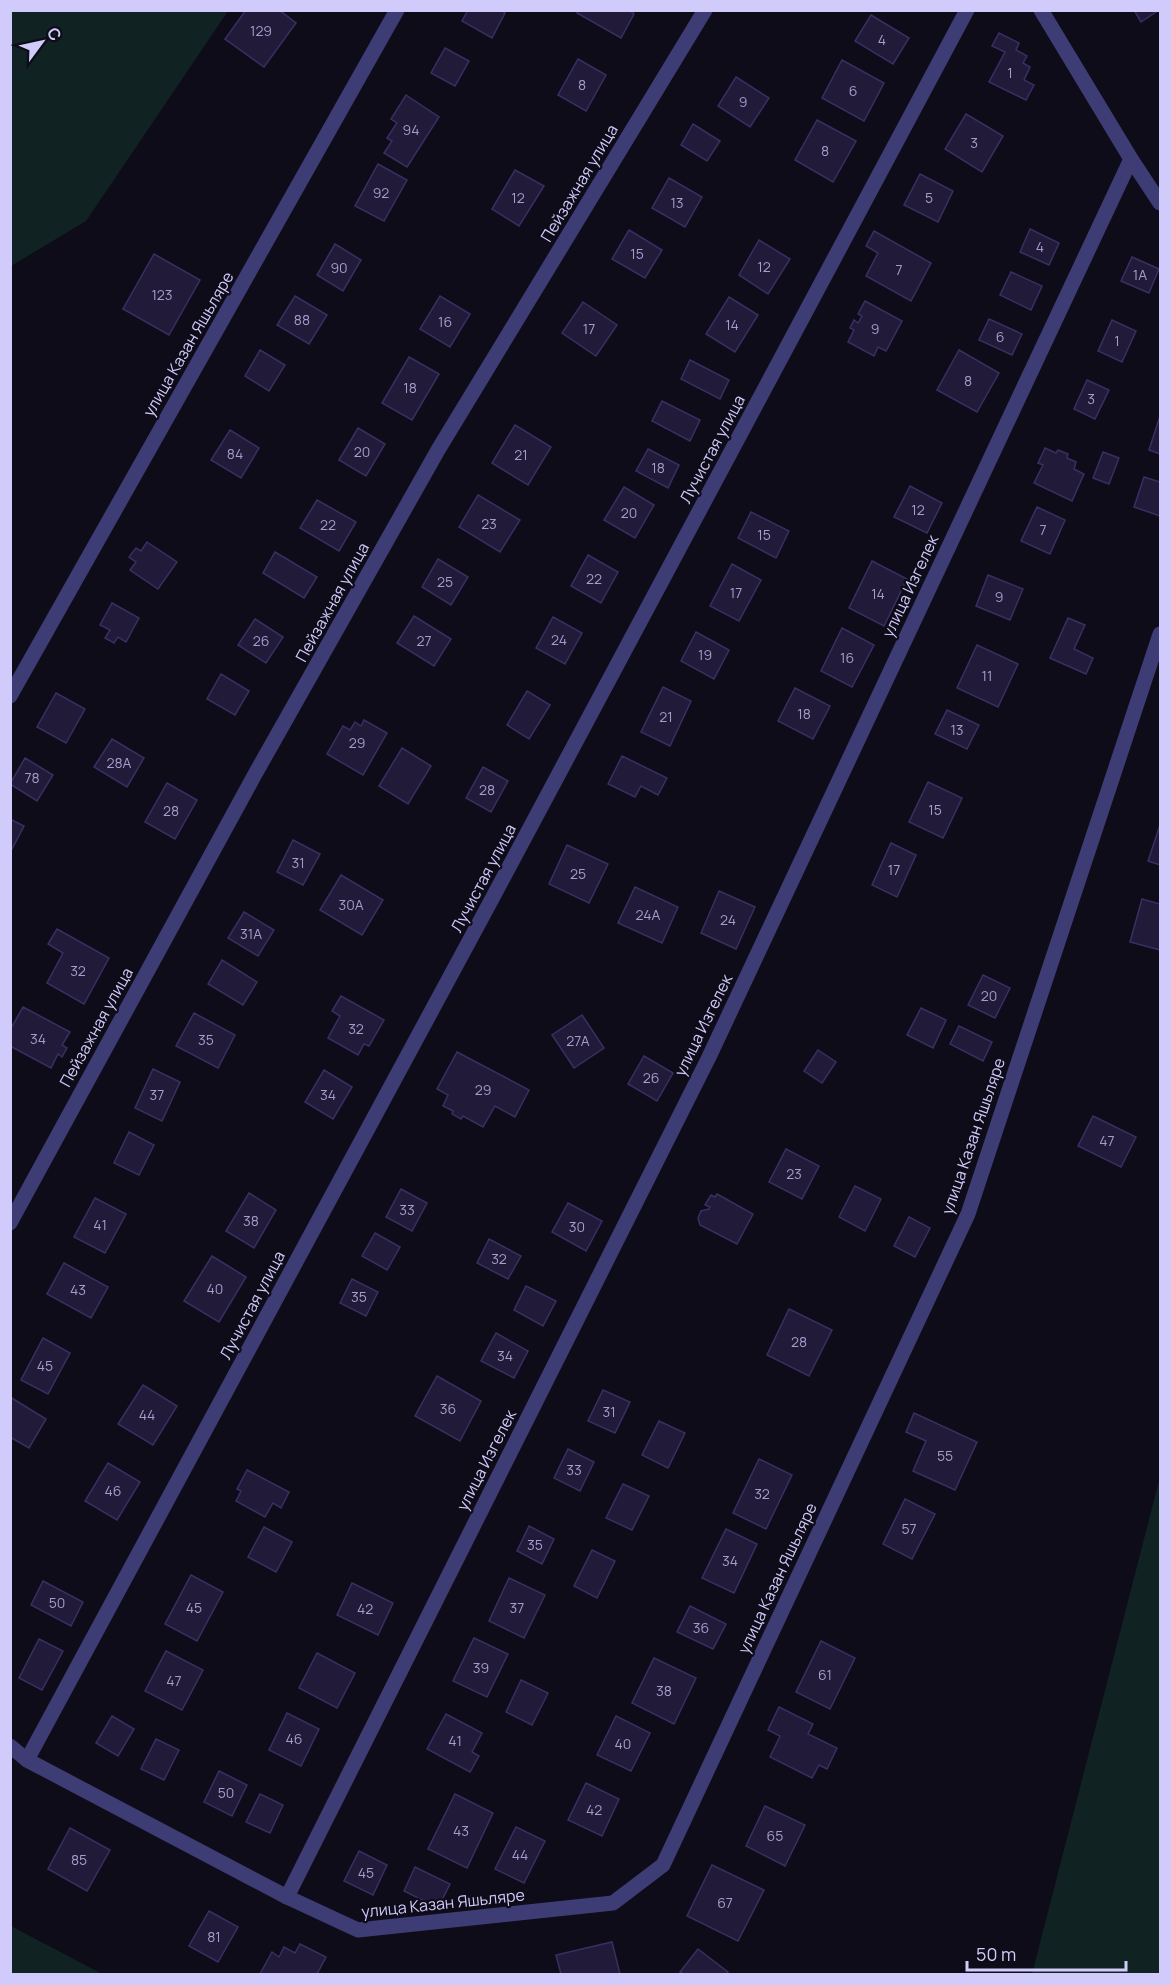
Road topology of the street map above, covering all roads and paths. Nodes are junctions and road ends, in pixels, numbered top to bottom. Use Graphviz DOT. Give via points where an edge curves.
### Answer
graph roads {
  1 [pos="398,10"];
  2 [pos="705,10"];
  3 [pos="967,10"];
  4 [pos="1041,10"];
  5 [pos="1131,159"];
  6 [pos="1161,203"];
  7 [pos="1161,634"];
  8 [pos="10,696"];
  9 [pos="10,1222"];
  10 [pos="10,1746"];
  11 [pos="27,1760"];
  12 [pos="287,1897"];
  1 -- 8 [label="street, улица Казан Яшьляре"];
  2 -- 9 [label="street, Пейзажная улица" via="438,450"];
  3 -- 11 [label="street, Лучистая улица"];
  4 -- 5 [label="street"];
  5 -- 6 [label="street"];
  5 -- 12 [label="street, улица Изгелек" via="709,1057"];
  7 -- 12 [label="street, улица Казан Яшьляре" via="968,1214 663,1864 613,1903 358,1930"];
  10 -- 11 [label="street, улица Казан Яшьляре"];
  11 -- 12 [label="street, улица Казан Яшьляре"];
}
